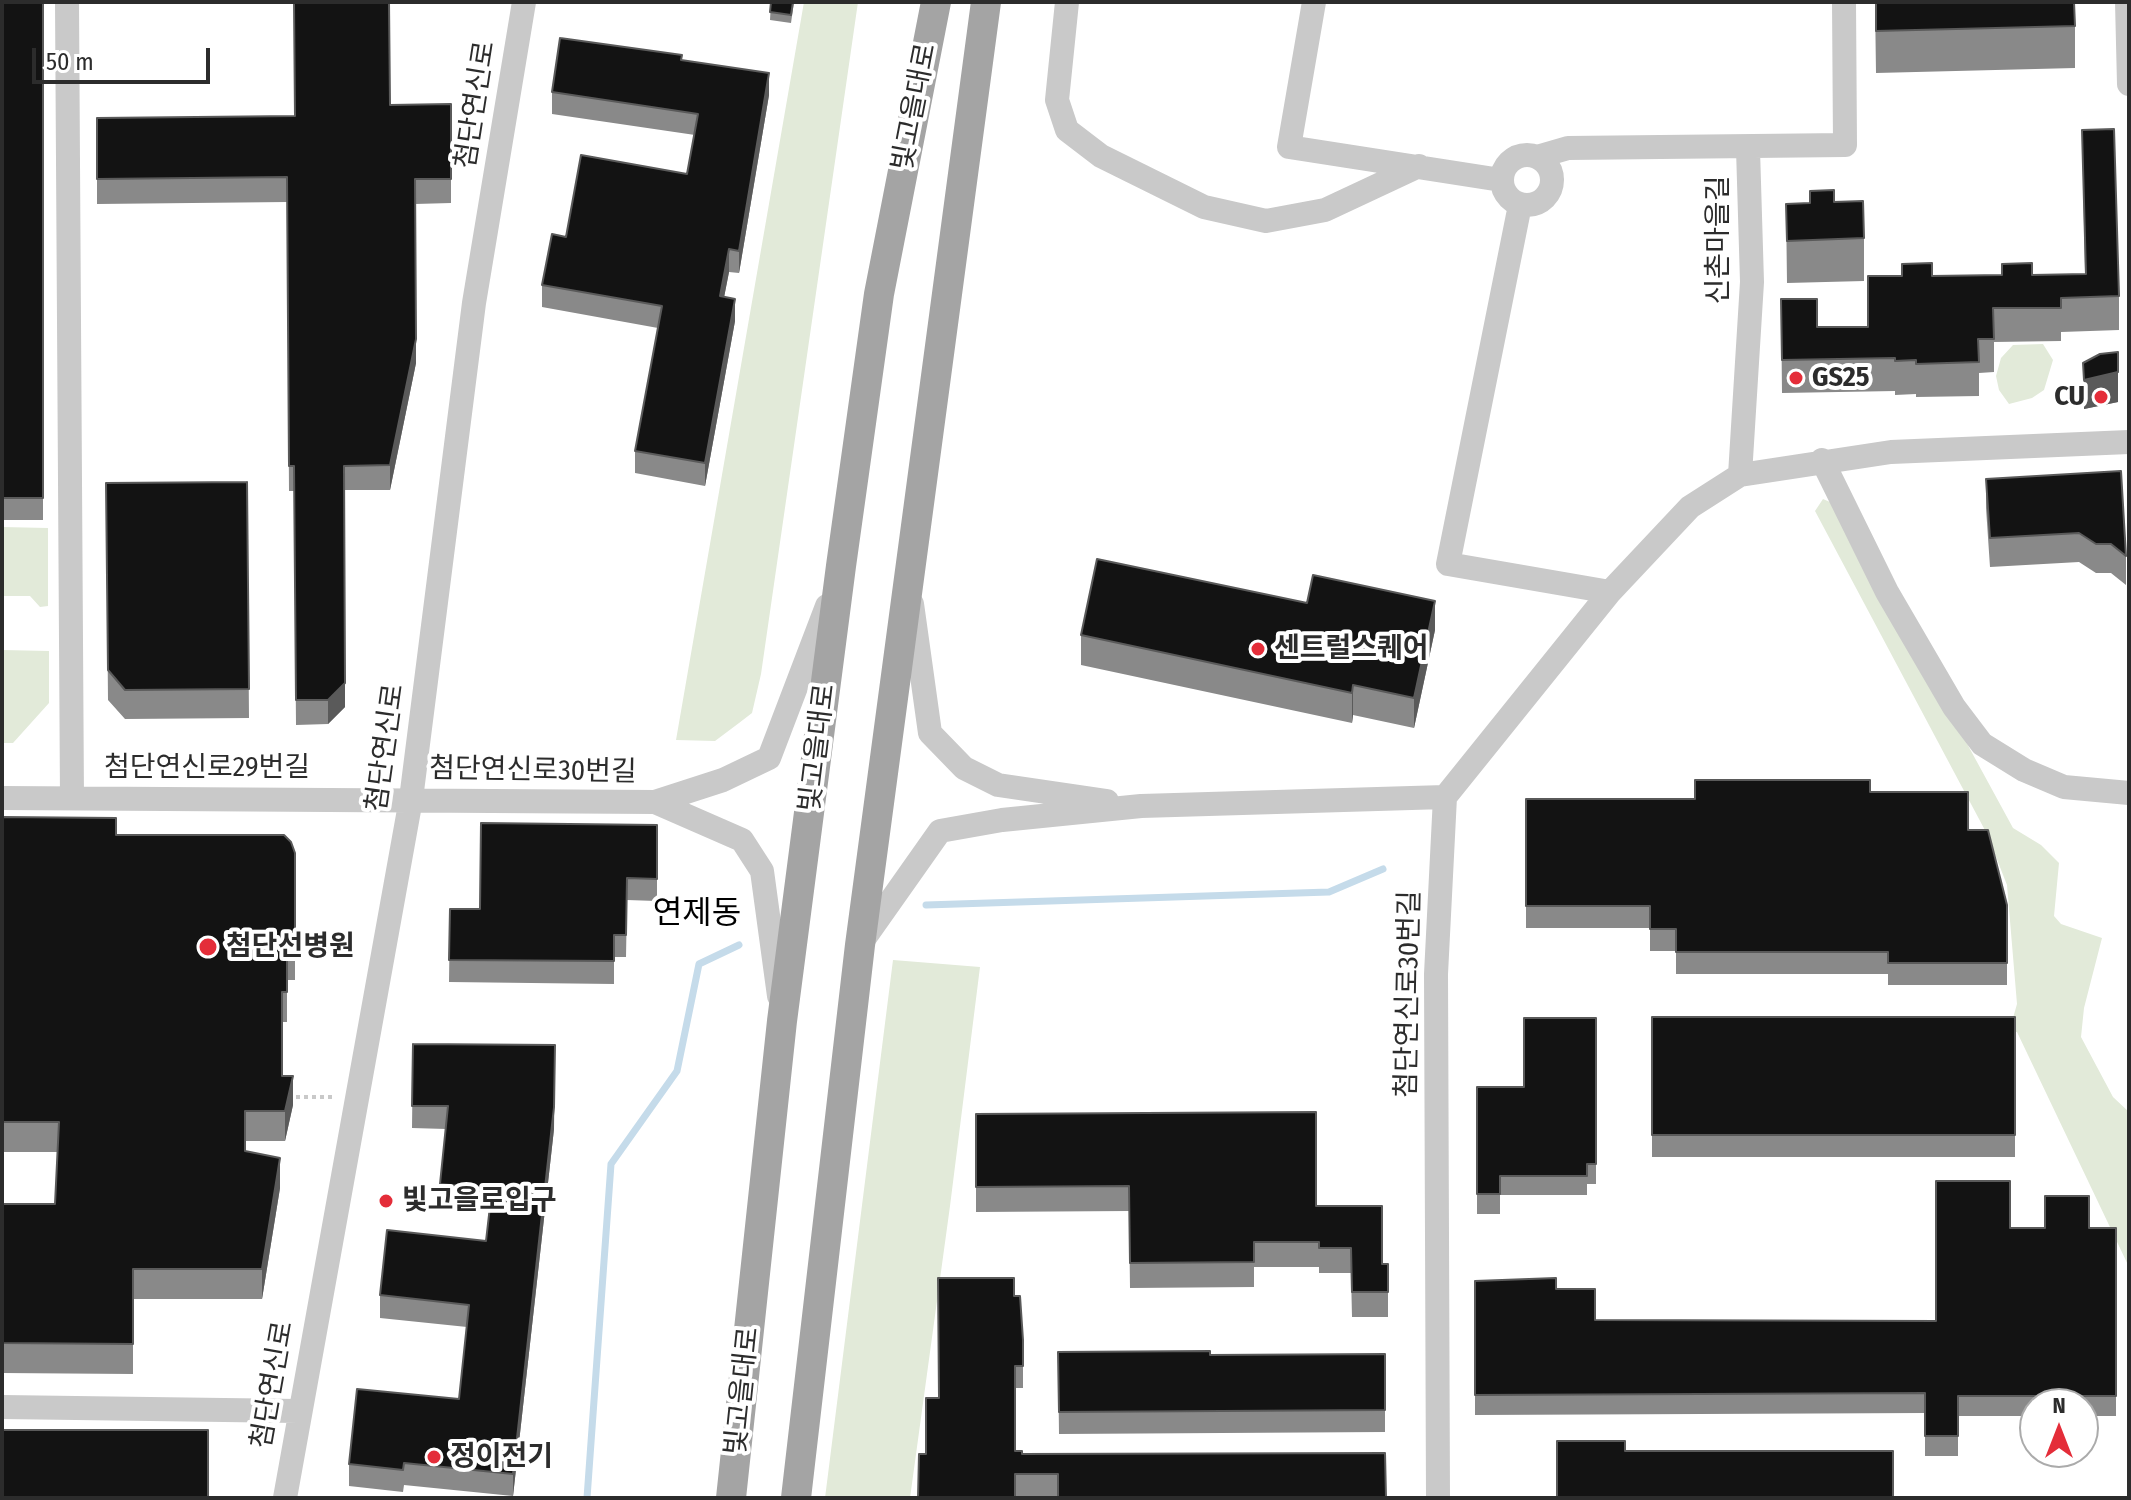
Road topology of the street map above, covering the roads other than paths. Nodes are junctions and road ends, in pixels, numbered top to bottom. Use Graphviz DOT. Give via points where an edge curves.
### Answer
graph roads {
  1 [pos="67,2"];
  2 [pos="524,2"];
  3 [pos="917,2"];
  4 [pos="936,2"];
  5 [pos="986,2"];
  6 [pos="1007,2"];
  7 [pos="1067,2"];
  8 [pos="1314,2"];
  9 [pos="1844,2"];
  10 [pos="2127,2"];
  11 [pos="2129,84"];
  12 [pos="1748,149"];
  13 [pos="1537,157"];
  14 [pos="1419,166"];
  15 [pos="1501,180"];
  16 [pos="1520,205"];
  17 [pos="879,294"];
  18 [pos="946,304"];
  19 [pos="2129,442"];
  20 [pos="1822,460"];
  21 [pos="1740,475"];
  22 [pos="841,566"];
  23 [pos="908,572"];
  24 [pos="1610,592"];
  25 [pos="2129,793"];
  26 [pos="1445,797"];
  27 [pos="2,798"];
  28 [pos="72,798"];
  29 [pos="411,799"];
  30 [pos="655,802"];
  31 [pos="1141,806"];
  32 [pos="860,945"];
  33 [pos="782,1021"];
  34 [pos="2,1407"];
  35 [pos="298,1411"];
  36 [pos="285,1498"];
  37 [pos="731,1498"];
  38 [pos="796,1498"];
  39 [pos="1438,1498"];
  1 -- 28 [label="street"];
  2 -- 29 [label="street, 첨단연신로" via="474,303"];
  3 -- 17 [label="main road"];
  4 -- 17 [label="main road, 빛고을대로"];
  5 -- 18 [label="main road, 빛고을대로"];
  6 -- 18 [label="main road"];
  7 -- 14 [label="street" via="1057,100 1067,130 1101,156 1204,207 1266,221 1325,210"];
  8 -- 14 [label="street" via="1289,147"];
  9 -- 12 [label="street, 신촌마을길" via="1845,145"];
  10 -- 11 [label="street"];
  12 -- 13 [label="street" via="1568,148"];
  12 -- 21 [label="street, 신촌마을길" via="1752,282"];
  13 -- 15 [label="street" via="1512,160"];
  13 -- 16 [label="street" via="1549,168 1549,193 1536,204"];
  14 -- 15 [label="street"];
  15 -- 16 [label="street" via="1507,196"];
  16 -- 24 [label="street" via="1448,564"];
  17 -- 22 [label="main road, 빛고을대로"];
  18 -- 23 [label="main road, 빛고을대로"];
  19 -- 20 [label="street"];
  20 -- 21 [label="street"];
  20 -- 25 [label="street" via="1887,592 1954,707 1982,744 2064,787"];
  21 -- 24 [label="street" via="1690,507"];
  22 -- 30 [label="street" via="769,758"];
  22 -- 33 [label="main road, 빛고을대로"];
  23 -- 31 [label="street" via="930,733 964,768 998,785"];
  23 -- 32 [label="main road, 빛고을대로"];
  24 -- 26 [label="street"];
  26 -- 31 [label="street"];
  26 -- 39 [label="street, 첨단연신로30번길" via="1436,974"];
  27 -- 28 [label="street, 첨단연신로29번길"];
  28 -- 29 [label="street, 첨단연신로29번길"];
  29 -- 30 [label="street, 첨단연신로30번길"];
  29 -- 35 [label="street, 첨단연신로"];
  30 -- 33 [label="street" via="742,840 762,871"];
  31 -- 32 [label="street" via="940,831"];
  32 -- 38 [label="main road, 빛고을대로"];
  33 -- 37 [label="main road, 빛고을대로"];
  34 -- 35 [label="street"];
  35 -- 36 [label="street, 첨단연신로"];
}
